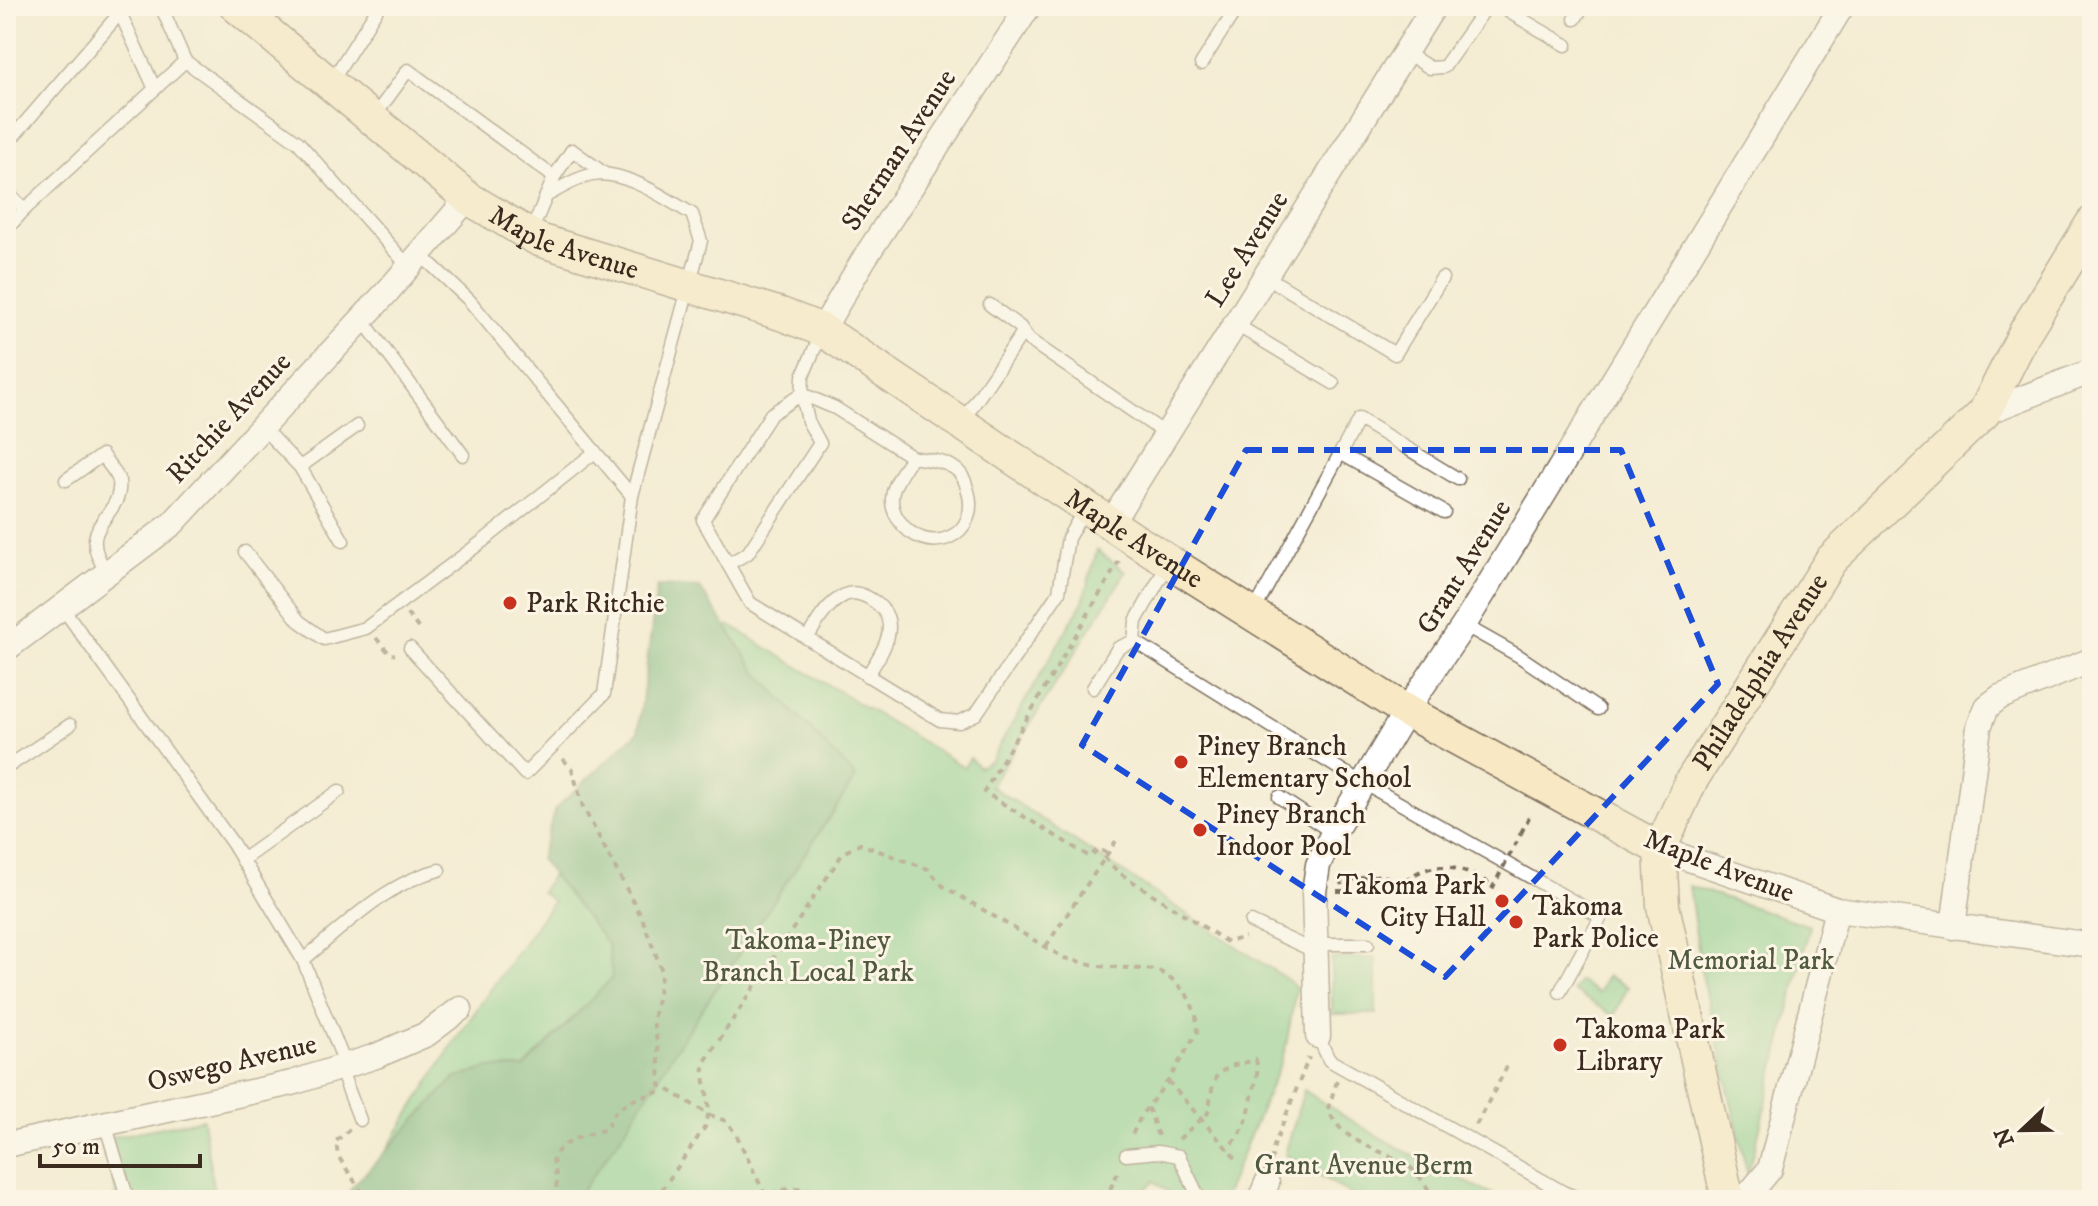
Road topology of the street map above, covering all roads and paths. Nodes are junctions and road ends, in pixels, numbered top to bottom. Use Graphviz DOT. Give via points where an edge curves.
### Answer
graph roads {
  1 [pos="161,6"];
  2 [pos="379,6"];
  3 [pos="1029,6"];
  4 [pos="1238,6"];
  5 [pos="1434,6"];
  6 [pos="1487,6"];
  7 [pos="1499,6"];
  8 [pos="1583,6"];
  9 [pos="1842,6"];
  10 [pos="121,8"];
  11 [pos="248,9"];
  12 [pos="1575,19"];
  13 [pos="1566,45"];
  14 [pos="1405,52"];
  15 [pos="185,61"];
  16 [pos="1201,64"];
  17 [pos="330,84"];
  18 [pos="155,89"];
  19 [pos="373,119"];
  20 [pos="6,151"];
  21 [pos="605,174"];
  22 [pos="554,177"];
  23 [pos="6,192"];
  24 [pos="546,196"];
  25 [pos="468,198"];
  26 [pos="25,209"];
  27 [pos="2092,223"];
  28 [pos="6,230"];
  29 [pos="530,235"];
  30 [pos="414,260"];
  31 [pos="1265,276"];
  32 [pos="1442,278"];
  33 [pos="689,286"];
  34 [pos="990,305"];
  35 [pos="362,319"];
  36 [pos="1235,324"];
  37 [pos="822,330"];
  38 [pos="1023,332"];
  39 [pos="2092,371"];
  40 [pos="1333,383"];
  41 [pos="802,394"];
  42 [pos="1984,413"];
  43 [pos="961,423"];
  44 [pos="357,426"];
  45 [pos="262,427"];
  46 [pos="1166,434"];
  47 [pos="595,452"];
  48 [pos="1340,453"];
  49 [pos="463,455"];
  50 [pos="912,457"];
  51 [pos="300,467"];
  52 [pos="1458,479"];
  53 [pos="66,480"];
  54 [pos="632,496"];
  55 [pos="1444,512"];
  56 [pos="1098,515"];
  57 [pos="343,541"];
  58 [pos="245,552"];
  59 [pos="1121,557"];
  60 [pos="1170,561"];
  61 [pos="728,564"];
  62 [pos="107,572"];
  63 [pos="62,607"];
  64 [pos="1253,614"];
  65 [pos="1464,625"];
  66 [pos="807,638"];
  67 [pos="1134,641"];
  68 [pos="410,648"];
  69 [pos="6,649"];
  70 [pos="2092,660"];
  71 [pos="867,676"];
  72 [pos="1093,688"];
  73 [pos="1598,709"];
  74 [pos="1406,711"];
  75 [pos="70,725"];
  76 [pos="553,748"];
  77 [pos="6,756"];
  78 [pos="339,791"];
  79 [pos="1358,791"];
  80 [pos="1279,797"];
  81 [pos="1529,817"];
  82 [pos="1333,833"];
  83 [pos="1118,838"];
  84 [pos="1660,849"];
  85 [pos="1106,855"];
  86 [pos="242,860"];
  87 [pos="439,870"];
  88 [pos="1343,891"];
  89 [pos="1837,910"];
  90 [pos="1251,922"];
  91 [pos="1953,927"];
  92 [pos="1267,929"];
  93 [pos="1368,944"];
  94 [pos="2092,945"];
  95 [pos="1045,947"];
  96 [pos="1316,948"];
  97 [pos="303,960"];
  98 [pos="1560,992"];
  99 [pos="460,1009"];
  100 [pos="1314,1046"];
  101 [pos="1316,1066"];
  102 [pos="343,1067"];
  103 [pos="1507,1067"];
  104 [pos="1338,1079"];
  105 [pos="1168,1081"];
  106 [pos="660,1085"];
  107 [pos="1486,1105"];
  108 [pos="1147,1108"];
  109 [pos="710,1115"];
  110 [pos="360,1120"];
  111 [pos="1202,1120"];
  112 [pos="105,1123"];
  113 [pos="1164,1141"];
  114 [pos="1176,1141"];
  115 [pos="6,1145"];
  116 [pos="1227,1149"];
  117 [pos="1126,1155"];
  118 [pos="1237,1160"];
  119 [pos="1263,1191"];
  120 [pos="763,1198"];
  121 [pos="128,1200"];
  122 [pos="367,1200"];
  123 [pos="555,1200"];
  124 [pos="655,1200"];
  125 [pos="828,1200"];
  126 [pos="1105,1200"];
  127 [pos="1200,1200"];
  128 [pos="1434,1200"];
  129 [pos="1582,1200"];
  130 [pos="1728,1200"];
  131 [pos="1744,1200"];
  1 -- 15 [label="lane"];
  2 -- 17 [label="lane"];
  3 -- 37 [label="street, Sherman Avenue"];
  4 -- 16 [label="lane"];
  5 -- 14 [label="street, Lee Avenue"];
  6 -- 14 [label="lane" via="1444,67 1430,68"];
  7 -- 13 [label="lane"];
  8 -- 12 [label="lane"];
  9 -- 65 [label="street, Grant Avenue"];
  10 -- 18 [label="lane"];
  10 -- 20 [label="lane"];
  11 -- 17 [label="street, Maple Avenue"];
  14 -- 31 [label="street, Lee Avenue"];
  15 -- 18 [label="lane"];
  15 -- 30 [label="lane" via="298,142"];
  17 -- 19 [label="street, Maple Avenue"];
  18 -- 26 [label="lane"];
  19 -- 22 [label="lane" via="408,70"];
  19 -- 25 [label="street, Maple Avenue"];
  21 -- 22 [label="lane" via="572,150"];
  21 -- 24 [label="lane" via="579,179"];
  21 -- 33 [label="lane" via="644,186 692,214 701,241"];
  22 -- 24 [label="lane"];
  23 -- 26 [label="lane"];
  24 -- 29 [label="lane"];
  25 -- 29 [label="street, Maple Avenue"];
  25 -- 30 [label="street, Ritchie Avenue"];
  26 -- 28 [label="lane"];
  27 -- 42 [label="street, Philadelphia Avenue" via="2026,330"];
  29 -- 33 [label="street, Maple Avenue"];
  30 -- 35 [label="street, Ritchie Avenue"];
  30 -- 47 [label="lane" via="469,300"];
  31 -- 32 [label="lane" via="1395,354"];
  31 -- 36 [label="street, Lee Avenue"];
  33 -- 37 [label="street, Maple Avenue"];
  33 -- 54 [label="lane"];
  34 -- 38 [label="lane"];
  35 -- 45 [label="street, Ritchie Avenue"];
  35 -- 49 [label="lane"];
  36 -- 40 [label="lane"];
  36 -- 46 [label="street, Lee Avenue"];
  37 -- 41 [label="lane" via="803,376"];
  37 -- 43 [label="street, Maple Avenue"];
  38 -- 43 [label="lane"];
  38 -- 46 [label="lane"];
  39 -- 42 [label="street"];
  41 -- 50 [label="lane" via="835,408"];
  41 -- 61 [label="lane" via="820,443 748,553"];
  41 -- 61 [label="lane" via="771,414 703,520"];
  42 -- 84 [label="street, Philadelphia Avenue" via="1831,560 1691,781"];
  43 -- 56 [label="street, Maple Avenue"];
  44 -- 51 [label="lane"];
  45 -- 51 [label="lane"];
  45 -- 62 [label="street, Ritchie Avenue" via="172,524"];
  46 -- 56 [label="street, Lee Avenue"];
  47 -- 54 [label="lane"];
  47 -- 58 [label="lane" via="362,631 324,639 299,621"];
  48 -- 52 [label="lane" via="1359,419"];
  48 -- 55 [label="lane"];
  48 -- 64 [label="lane"];
  50 -- 50 [label="lane" via="892,489 893,511 921,539 937,542 955,535 968,520 970,497 964,478 956,468"];
  51 -- 57 [label="lane"];
  53 -- 62 [label="lane" via="102,455 119,478 118,494 95,535 95,556"];
  54 -- 76 [label="lane" via="604,694"];
  56 -- 60 [label="street, Maple Avenue"];
  56 -- 71 [label="lane" via="1068,538 1059,592 976,714 959,722 940,720"];
  59 -- 85 [label="path" via="984,792 1090,857 1098,849"];
  60 -- 64 [label="street, Maple Avenue"];
  60 -- 67 [label="lane" via="1136,621"];
  61 -- 66 [label="lane" via="750,603"];
  62 -- 63 [label="street, Ritchie Avenue"];
  63 -- 69 [label="street, Ritchie Avenue"];
  63 -- 86 [label="lane"];
  64 -- 74 [label="street, Maple Avenue"];
  65 -- 73 [label="lane"];
  65 -- 74 [label="street, Grant Avenue"];
  66 -- 71 [label="lane"];
  66 -- 71 [label="lane" via="824,612 845,595 858,593 878,603 890,621 889,634"];
  67 -- 72 [label="lane" via="1118,648"];
  67 -- 79 [label="lane" via="1346,773"];
  68 -- 76 [label="lane" via="525,774"];
  70 -- 91 [label="street" via="1987,707 1979,727"];
  74 -- 79 [label="street, Grant Avenue"];
  74 -- 84 [label="street, Maple Avenue"];
  75 -- 77 [label="lane" via="12,764"];
  76 -- 106 [label="path" via="572,769 583,807 642,918 662,971 653,1021"];
  78 -- 86 [label="lane"];
  79 -- 82 [label="street, Grant Avenue"];
  79 -- 98 [label="lane" via="1601,917"];
  80 -- 82 [label="lane"];
  81 -- 88 [label="path, bridge" via="1493,887 1466,869 1443,866 1401,884 1382,875 1341,881"];
  82 -- 96 [label="street, Grant Avenue" via="1318,865 1314,892"];
  83 -- 85 [label="path"];
  84 -- 89 [label="street, Maple Avenue"];
  84 -- 130 [label="street, Philadelphia Avenue" via="1663,906"];
  85 -- 92 [label="path" via="1118,872 1227,942"];
  85 -- 95 [label="path"];
  86 -- 97 [label="lane"];
  87 -- 97 [label="lane" via="416,876 383,896"];
  89 -- 91 [label="street, Maple Avenue"];
  89 -- 131 [label="street" via="1770,1169"];
  90 -- 92 [label="lane"];
  91 -- 94 [label="street, Maple Avenue"];
  92 -- 96 [label="lane"];
  93 -- 96 [label="lane"];
  95 -- 105 [label="path" via="1064,958 1099,966 1157,970 1186,993 1197,1032"];
  95 -- 109 [label="path" via="943,886 928,869 860,844 843,853 704,1063"];
  96 -- 100 [label="street, Grant Avenue"];
  97 -- 102 [label="lane"];
  99 -- 102 [label="street, Oswego Avenue" via="427,1034"];
  100 -- 101 [label="path"];
  100 -- 119 [label="path" via="1274,1146"];
  100 -- 129 [label="lane" via="1329,1060"];
  102 -- 110 [label="lane"];
  102 -- 112 [label="street, Oswego Avenue"];
  103 -- 107 [label="path"];
  104 -- 128 [label="path" via="1329,1103 1336,1123 1357,1142 1409,1167"];
  105 -- 108 [label="path"];
  105 -- 111 [label="path"];
  106 -- 109 [label="path"];
  106 -- 123 [label="path" via="658,1092 623,1105 607,1129 560,1146 553,1159"];
  108 -- 113 [label="path"];
  108 -- 117 [label="path"];
  109 -- 120 [label="path" via="726,1121 736,1134"];
  109 -- 124 [label="path"];
  110 -- 122 [label="path" via="336,1141 338,1156"];
  111 -- 114 [label="path"];
  111 -- 116 [label="path"];
  111 -- 116 [label="path" via="1218,1073 1256,1060 1251,1114"];
  112 -- 115 [label="street, Oswego Avenue"];
  112 -- 121 [label="lane"];
  116 -- 118 [label="path"];
  117 -- 126 [label="path"];
  117 -- 127 [label="lane" via="1179,1156"];
  120 -- 125 [label="path" via="808,1188"];
}
